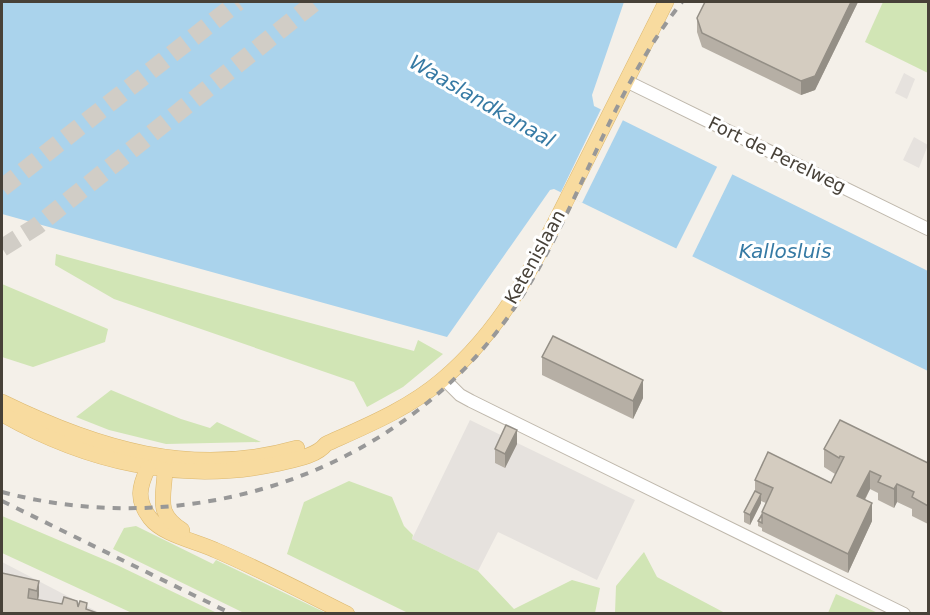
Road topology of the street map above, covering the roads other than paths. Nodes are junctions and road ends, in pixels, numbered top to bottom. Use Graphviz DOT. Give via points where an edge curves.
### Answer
graph roads {
  1 [pos="666,2"];
  2 [pos="626,81"];
  3 [pos="928,228"];
  4 [pos="444,379"];
  5 [pos="2,402"];
  6 [pos="2,414"];
  7 [pos="159,463"];
  8 [pos="216,550"];
  9 [pos="347,614"];
  10 [pos="904,614"];
  1 -- 2 [label="main road, Ketenislaan"];
  2 -- 3 [label="street, Fort de Perelweg"];
  2 -- 4 [label="main road, Ketenislaan" via="544,248 510,304"];
  4 -- 7 [label="main road, Ketenislaan" via="401,408 291,461 214,471"];
  4 -- 10 [label="street" via="471,401"];
  5 -- 7 [label="main road" via="92,442"];
  6 -- 7 [label="main road" via="88,454"];
  7 -- 8 [label="main road" via="162,502 168,521"];
  7 -- 8 [label="main road" via="139,491 150,519"];
  8 -- 9 [label="main road"];
}
